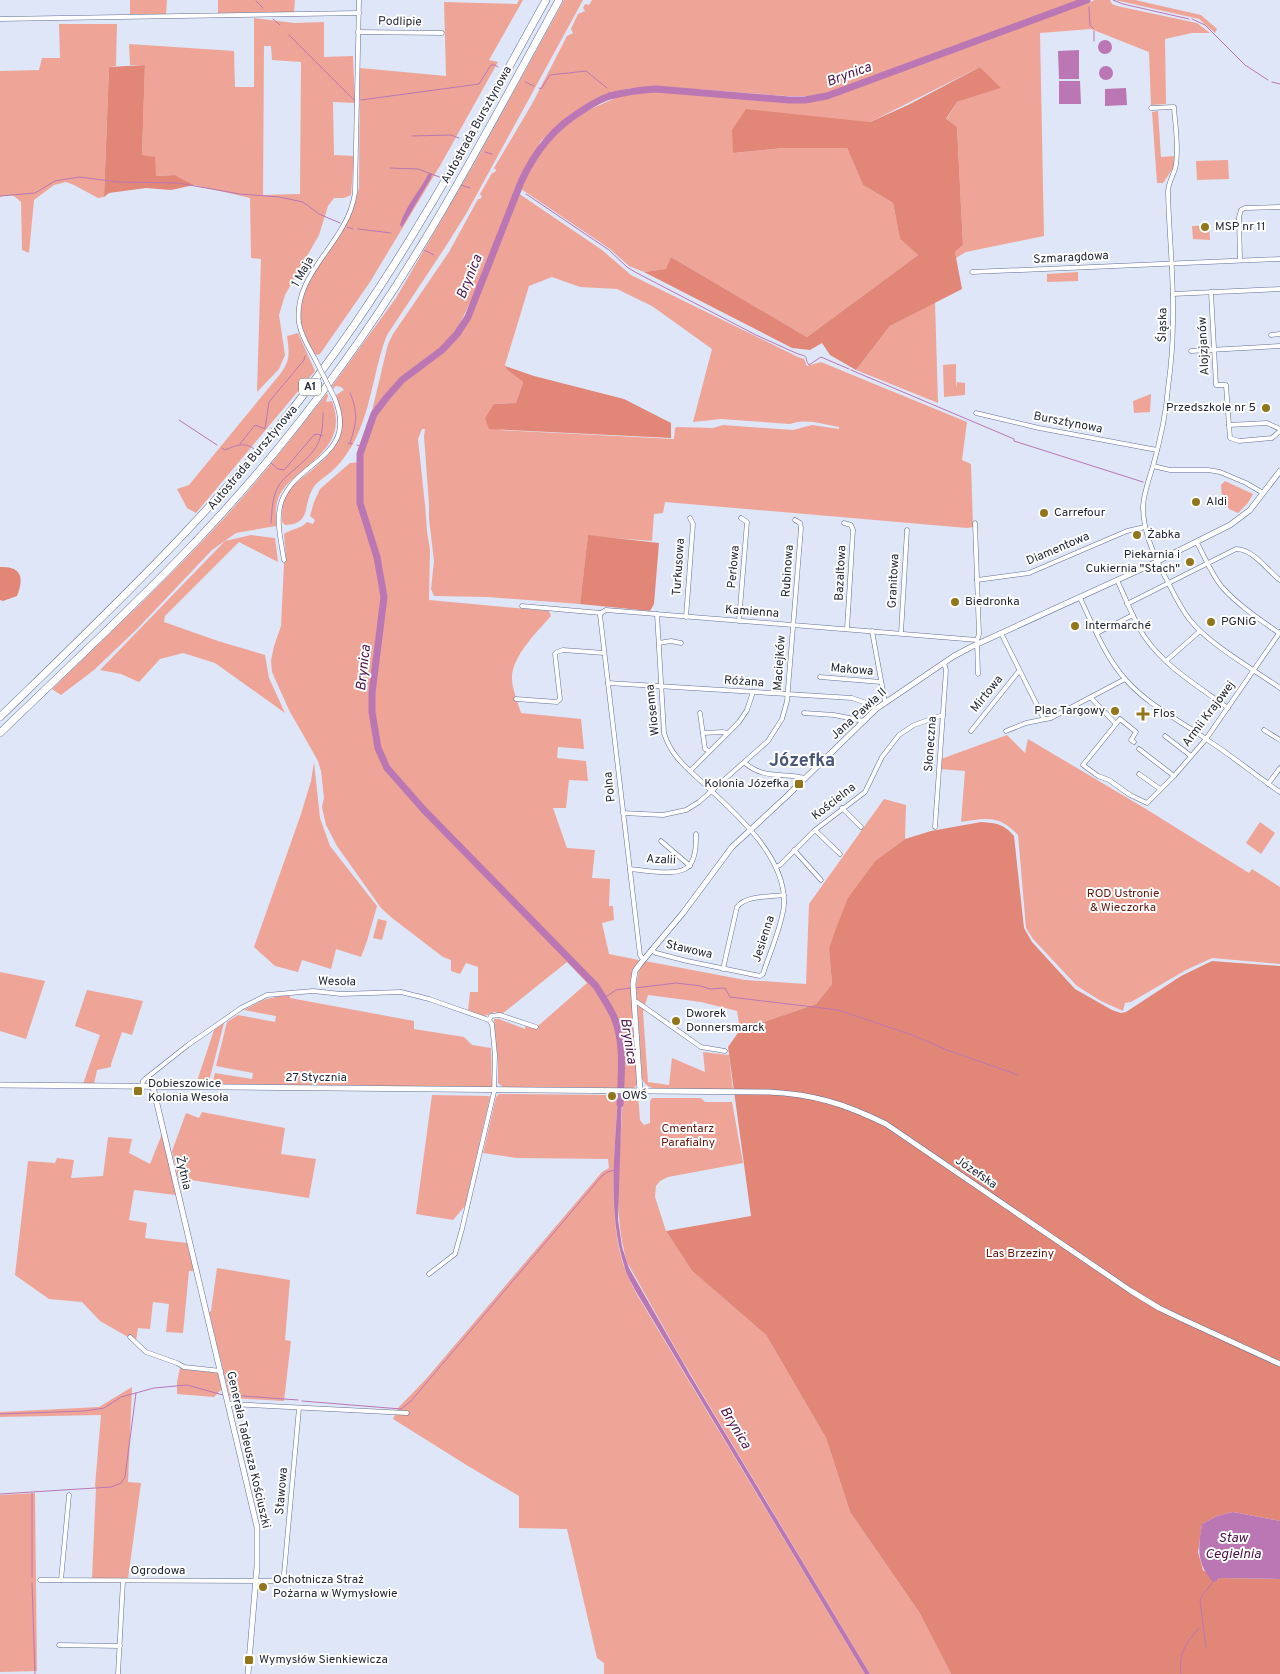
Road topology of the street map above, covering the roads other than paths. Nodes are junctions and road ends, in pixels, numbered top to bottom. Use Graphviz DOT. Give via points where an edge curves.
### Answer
graph roads {
  1 [pos="359,0"];
  2 [pos="546,0"];
  3 [pos="559,0"];
  4 [pos="359,13"];
  5 [pos="0,19"];
  6 [pos="358,32"];
  7 [pos="442,33"];
  8 [pos="1152,108"];
  9 [pos="1280,207"];
  10 [pos="1280,259"];
  11 [pos="1240,260"];
  12 [pos="1171,264"];
  13 [pos="972,272"];
  14 [pos="1280,289"];
  15 [pos="1211,292"];
  16 [pos="1173,294"];
  17 [pos="1280,334"];
  18 [pos="1271,335"];
  19 [pos="1280,346"];
  20 [pos="1214,350"];
  21 [pos="1191,351"];
  22 [pos="976,413"];
  23 [pos="1229,425"];
  24 [pos="1280,430"];
  25 [pos="1157,450"];
  26 [pos="1153,466"];
  27 [pos="1280,471"];
  28 [pos="1263,493"];
  29 [pos="690,518"];
  30 [pos="741,518"];
  31 [pos="795,520"];
  32 [pos="844,523"];
  33 [pos="974,523"];
  34 [pos="1145,527"];
  35 [pos="907,530"];
  36 [pos="1197,542"];
  37 [pos="284,560"];
  38 [pos="1158,562"];
  39 [pos="1207,564"];
  40 [pos="977,580"];
  41 [pos="1117,580"];
  42 [pos="1280,580"];
  43 [pos="1168,583"];
  44 [pos="1080,598"];
  45 [pos="1127,604"];
  46 [pos="522,606"];
  47 [pos="601,613"];
  48 [pos="657,614"];
  49 [pos="1133,615"];
  50 [pos="686,617"];
  51 [pos="739,621"];
  52 [pos="793,625"];
  53 [pos="847,629"];
  54 [pos="872,631"];
  55 [pos="1200,631"];
  56 [pos="1280,632"];
  57 [pos="1001,633"];
  58 [pos="1097,633"];
  59 [pos="901,634"];
  60 [pos="978,642"];
  61 [pos="658,643"];
  62 [pos="681,643"];
  63 [pos="604,653"];
  64 [pos="1166,661"];
  65 [pos="944,663"];
  66 [pos="1254,670"];
  67 [pos="1019,671"];
  68 [pos="978,674"];
  69 [pos="820,677"];
  70 [pos="1125,680"];
  71 [pos="881,682"];
  72 [pos="608,683"];
  73 [pos="660,686"];
  74 [pos="1280,688"];
  75 [pos="753,692"];
  76 [pos="788,694"];
  77 [pos="1091,698"];
  78 [pos="516,699"];
  79 [pos="885,702"];
  80 [pos="1228,708"];
  81 [pos="876,709"];
  82 [pos="700,713"];
  83 [pos="804,713"];
  84 [pos="943,715"];
  85 [pos="0,716"];
  86 [pos="1044,719"];
  87 [pos="864,721"];
  88 [pos="1116,724"];
  89 [pos="971,730"];
  90 [pos="1264,730"];
  91 [pos="1006,731"];
  92 [pos="0,733"];
  93 [pos="726,733"];
  94 [pos="703,734"];
  95 [pos="1165,736"];
  96 [pos="1206,739"];
  97 [pos="1280,740"];
  98 [pos="1134,742"];
  99 [pos="1139,749"];
  100 [pos="709,751"];
  101 [pos="1191,756"];
  102 [pos="745,763"];
  103 [pos="1280,768"];
  104 [pos="690,771"];
  105 [pos="1139,774"];
  106 [pos="1174,776"];
  107 [pos="806,778"];
  108 [pos="1268,784"];
  109 [pos="1160,789"];
  110 [pos="712,791"];
  111 [pos="1280,792"];
  112 [pos="842,808"];
  113 [pos="623,812"];
  114 [pos="861,827"];
  115 [pos="935,827"];
  116 [pos="750,830"];
  117 [pos="815,830"];
  118 [pos="696,834"];
  119 [pos="661,841"];
  120 [pos="794,850"];
  121 [pos="840,854"];
  122 [pos="690,866"];
  123 [pos="776,867"];
  124 [pos="630,868"];
  125 [pos="821,880"];
  126 [pos="784,895"];
  127 [pos="651,950"];
  128 [pos="643,959"];
  129 [pos="724,969"];
  130 [pos="763,974"];
  131 [pos="634,1002"];
  132 [pos="489,1020"];
  133 [pos="536,1027"];
  134 [pos="725,1051"];
  135 [pos="0,1085"];
  136 [pos="142,1087"];
  137 [pos="153,1087"];
  138 [pos="494,1090"];
  139 [pos="629,1091"];
  140 [pos="640,1091"];
  141 [pos="194,1263"];
  142 [pos="429,1274"];
  143 [pos="130,1337"];
  144 [pos="1280,1364"];
  145 [pos="221,1371"];
  146 [pos="229,1404"];
  147 [pos="299,1408"];
  148 [pos="407,1413"];
  149 [pos="69,1495"];
  150 [pos="40,1580"];
  151 [pos="60,1580"];
  152 [pos="123,1581"];
  153 [pos="256,1582"];
  154 [pos="59,1645"];
  155 [pos="120,1646"];
  156 [pos="118,1674"];
  157 [pos="248,1674"];
  1 -- 4 [label="street, 1 Maja"];
  2 -- 85 [label="highway, Autostrada Bursztynowa / A1" via="414,234 308,390 184,535"];
  3 -- 92 [label="highway, Autostrada Bursztynowa / A1" via="425,240 323,390 262,467 201,536"];
  4 -- 5 [label="street"];
  4 -- 6 [label="street, 1 Maja"];
  6 -- 7 [label="street, Podlipie"];
  6 -- 37 [label="street, 1 Maja, bridge" via="356,193 343,226 308,280 298,309 301,332 335,399 339,432 324,456 286,490 279,511"];
  8 -- 12 [label="street, Śląska" via="1174,107 1176,165 1168,191"];
  9 -- 11 [label="street" via="1241,210"];
  10 -- 11 [label="street, Szmaragdowa"];
  11 -- 12 [label="street, Szmaragdowa"];
  12 -- 13 [label="street, Szmaragdowa"];
  12 -- 16 [label="street, Śląska"];
  14 -- 15 [label="street"];
  15 -- 16 [label="street"];
  15 -- 20 [label="street, Alojzjanów"];
  16 -- 25 [label="street, Śląska" via="1168,391"];
  17 -- 18 [label="street"];
  19 -- 20 [label="street"];
  20 -- 21 [label="street"];
  20 -- 23 [label="street, Alojzjanów" via="1216,385 1226,384"];
  22 -- 25 [label="street, Bursztynowa"];
  23 -- 24 [label="street" via="1267,423"];
  23 -- 24 [label="street" via="1230,438 1239,440 1272,438"];
  25 -- 26 [label="street, Śląska"];
  26 -- 28 [label="street" via="1220,472"];
  26 -- 34 [label="street, Śląska" via="1144,497"];
  27 -- 28 [label="street, Jana Pawła II"];
  28 -- 36 [label="street, Jana Pawła II" via="1230,526"];
  29 -- 50 [label="street, Turkusowa" via="693,524"];
  30 -- 51 [label="street, Perłowa" via="747,522"];
  31 -- 52 [label="street, Rubinowa" via="801,528"];
  32 -- 53 [label="street, Bazaltowa" via="851,525 853,530"];
  33 -- 40 [label="street"];
  34 -- 38 [label="street, Śląska"];
  34 -- 40 [label="street, Diamentowa" via="1127,531 1029,573"];
  35 -- 59 [label="street, Granitowa"];
  36 -- 38 [label="street, Jana Pawła II"];
  36 -- 39 [label="street"];
  38 -- 41 [label="street, Jana Pawła II"];
  38 -- 43 [label="street, Śląska"];
  39 -- 42 [label="street" via="1236,549 1244,549"];
  39 -- 43 [label="street"];
  39 -- 56 [label="street" via="1228,593"];
  40 -- 60 [label="street"];
  41 -- 44 [label="street, Jana Pawła II"];
  41 -- 45 [label="street"];
  43 -- 45 [label="street"];
  43 -- 55 [label="street, Śląska"];
  44 -- 57 [label="street, Jana Pawła II"];
  44 -- 58 [label="street"];
  45 -- 49 [label="street"];
  46 -- 47 [label="street, Kamienna"];
  47 -- 48 [label="street, Kamienna" via="606,610"];
  47 -- 63 [label="street, Polna"];
  48 -- 50 [label="street, Kamienna"];
  48 -- 61 [label="street, Wiosenna"];
  49 -- 58 [label="street"];
  49 -- 64 [label="street" via="1144,635"];
  50 -- 51 [label="street, Kamienna"];
  51 -- 52 [label="street, Kamienna"];
  52 -- 53 [label="street, Kamienna"];
  52 -- 76 [label="street, Maciejków"];
  53 -- 54 [label="street, Kamienna"];
  54 -- 59 [label="street, Kamienna"];
  54 -- 71 [label="street"];
  55 -- 64 [label="street"];
  55 -- 66 [label="street, Śląska"];
  56 -- 66 [label="street, Armii Krajowej"];
  57 -- 60 [label="street, Jana Pawła II"];
  57 -- 67 [label="street"];
  58 -- 70 [label="street"];
  59 -- 60 [label="street, Kamienna"];
  60 -- 65 [label="street, Jana Pawła II"];
  60 -- 68 [label="street"];
  61 -- 62 [label="street"];
  61 -- 73 [label="street, Wiosenna"];
  63 -- 72 [label="street, Polna"];
  63 -- 78 [label="street" via="557,652 560,699 557,702"];
  64 -- 80 [label="street" via="1180,675"];
  65 -- 79 [label="street, Jana Pawła II"];
  65 -- 84 [label="street, Słoneczna"];
  66 -- 74 [label="street, Śląska"];
  66 -- 80 [label="street, Armii Krajowej"];
  67 -- 86 [label="street"];
  67 -- 89 [label="street, Mirtowa"];
  69 -- 71 [label="street, Makowa"];
  70 -- 77 [label="street"];
  70 -- 96 [label="street" via="1164,712"];
  71 -- 79 [label="street"];
  72 -- 73 [label="street, Różana"];
  72 -- 113 [label="street, Polna"];
  73 -- 75 [label="street, Różana"];
  73 -- 104 [label="street, Wiosenna" via="667,744"];
  75 -- 76 [label="street, Różana"];
  75 -- 93 [label="street" via="747,710"];
  76 -- 81 [label="street, Różana" via="852,698"];
  76 -- 102 [label="street, Maciejków" via="782,719 773,736"];
  77 -- 86 [label="street"];
  77 -- 88 [label="street"];
  79 -- 81 [label="street, Jana Pawła II"];
  80 -- 96 [label="street, Armii Krajowej"];
  81 -- 87 [label="street, Jana Pawła II"];
  82 -- 94 [label="street"];
  83 -- 87 [label="street"];
  84 -- 112 [label="street, Kościelna" via="914,725 899,735 882,757 865,792"];
  84 -- 115 [label="street, Słoneczna"];
  86 -- 91 [label="street"];
  87 -- 107 [label="street, Jana Pawła II"];
  88 -- 98 [label="street" via="1120,719 1136,732"];
  88 -- 109 [label="street, Armii Krajowej" via="1083,764 1147,803"];
  90 -- 97 [label="street"];
  93 -- 94 [label="street"];
  93 -- 100 [label="street"];
  94 -- 100 [label="street" via="705,749"];
  95 -- 101 [label="street"];
  96 -- 101 [label="street, Armii Krajowej"];
  96 -- 108 [label="street"];
  99 -- 106 [label="street"];
  100 -- 104 [label="street"];
  101 -- 106 [label="street, Armii Krajowej"];
  102 -- 107 [label="street" via="763,774"];
  102 -- 110 [label="street, Maciejków"];
  103 -- 108 [label="street"];
  104 -- 110 [label="street, Wiosenna"];
  105 -- 109 [label="street"];
  106 -- 109 [label="street, Armii Krajowej"];
  107 -- 116 [label="street, Jana Pawła II"];
  108 -- 111 [label="street"];
  110 -- 113 [label="street, Maciejków" via="677,813"];
  110 -- 116 [label="street, Wiosenna"];
  112 -- 114 [label="street"];
  112 -- 117 [label="street, Kościelna"];
  113 -- 124 [label="street, Polna"];
  116 -- 123 [label="street, Jesienna"];
  116 -- 127 [label="street, Jana Pawła II" via="732,847"];
  117 -- 120 [label="street, Kościelna"];
  117 -- 121 [label="street"];
  118 -- 122 [label="street, Azalii"];
  119 -- 122 [label="street, Azalii"];
  120 -- 123 [label="street, Kościelna"];
  120 -- 125 [label="street"];
  122 -- 124 [label="street, Azalii" via="675,873"];
  123 -- 126 [label="street, Jesienna"];
  124 -- 128 [label="street, Polna"];
  126 -- 129 [label="street" via="747,900 737,907"];
  126 -- 130 [label="street, Jesienna" via="782,917"];
  127 -- 128 [label="street, Jana Pawła II"];
  127 -- 129 [label="street, Stawowa"];
  128 -- 131 [label="street, Jana Pawła II" via="636,969"];
  129 -- 130 [label="street, Stawowa" via="756,977"];
  131 -- 134 [label="street" via="701,1047"];
  131 -- 140 [label="street, Jana Pawła II"];
  132 -- 133 [label="street" via="491,1016 500,1015"];
  132 -- 136 [label="street, Wesoła" via="400,992 267,995 188,1045 145,1079"];
  132 -- 138 [label="street" via="495,1055"];
  135 -- 136 [label="street, 27 Stycznia"];
  136 -- 137 [label="street, 27 Stycznia"];
  137 -- 138 [label="street, 27 Stycznia"];
  137 -- 141 [label="street, Żytnia"];
  138 -- 139 [label="street, 27 Stycznia"];
  138 -- 142 [label="street" via="455,1254"];
  139 -- 140 [label="street, Józefska"];
  140 -- 144 [label="street, Józefska" via="791,1093 813,1096 858,1110 886,1124 1159,1308"];
  141 -- 145 [label="street, Generała Tadeusza Kościuszki"];
  143 -- 145 [label="street" via="146,1352 184,1367"];
  145 -- 146 [label="street, Generała Tadeusza Kościuszki"];
  146 -- 147 [label="street"];
  146 -- 153 [label="street, Generała Tadeusza Kościuszki" via="257,1527"];
  147 -- 148 [label="street"];
  147 -- 153 [label="street, Stawowa" via="284,1574 280,1581"];
  149 -- 151 [label="street"];
  150 -- 151 [label="street, Ogrodowa"];
  151 -- 152 [label="street, Ogrodowa"];
  152 -- 153 [label="street, Ogrodowa"];
  152 -- 155 [label="street"];
  153 -- 157 [label="street, Generała Tadeusza Kościuszki"];
  154 -- 155 [label="street"];
  155 -- 156 [label="street"];
}
